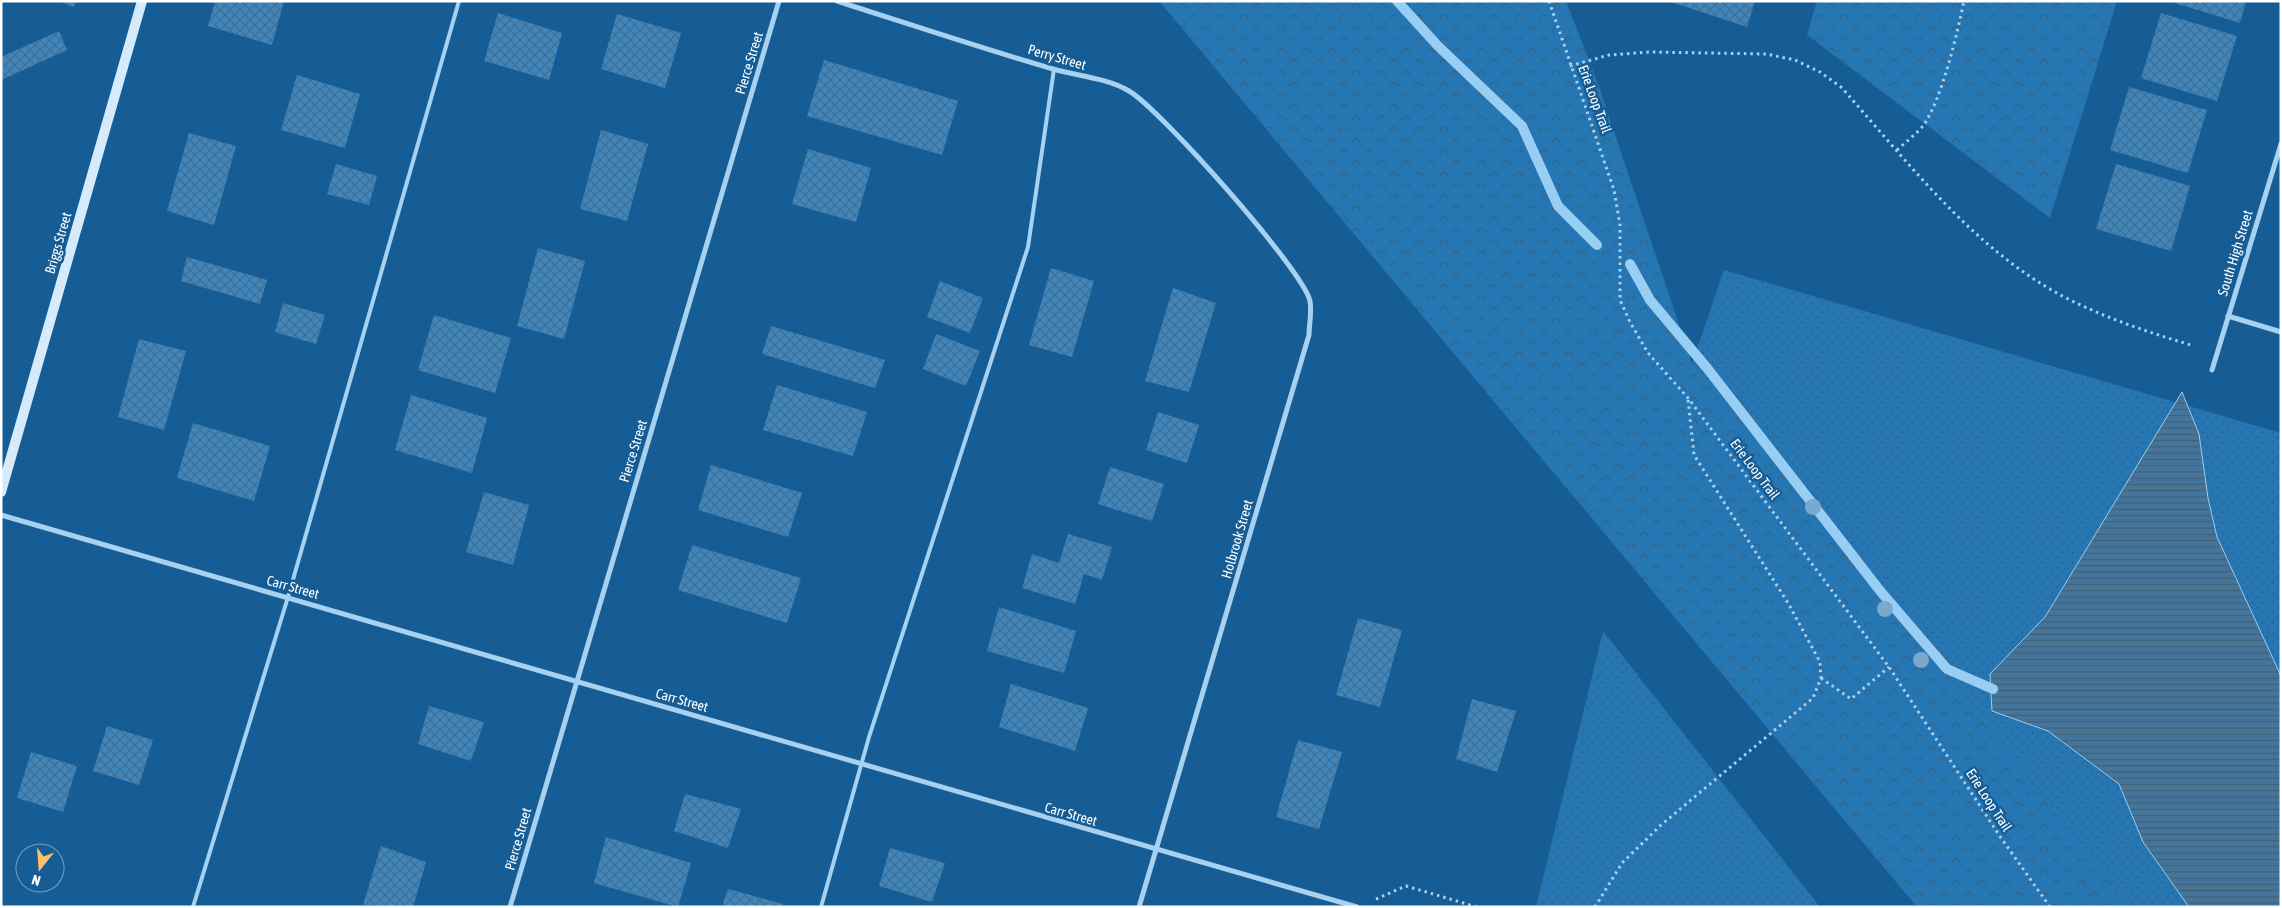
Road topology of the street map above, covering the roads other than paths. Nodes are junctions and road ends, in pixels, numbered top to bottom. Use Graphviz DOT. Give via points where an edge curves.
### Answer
graph roads {
  1 [pos="142,1"];
  2 [pos="459,1"];
  3 [pos="779,1"];
  4 [pos="837,1"];
  5 [pos="1054,69"];
  6 [pos="2281,144"];
  7 [pos="1233,196"];
  8 [pos="2228,316"];
  9 [pos="2281,332"];
  10 [pos="2212,370"];
  11 [pos="1,492"];
  12 [pos="1,516"];
  13 [pos="288,596"];
  14 [pos="576,681"];
  15 [pos="862,764"];
  16 [pos="1156,850"];
  17 [pos="193,907"];
  18 [pos="510,907"];
  19 [pos="821,907"];
  20 [pos="1139,907"];
  21 [pos="1357,907"];
  1 -- 11 [label="street, Briggs Street"];
  2 -- 13 [label="lane"];
  3 -- 14 [label="street, Pierce Street"];
  4 -- 5 [label="street, Perry Street"];
  5 -- 7 [label="street, Perry Street" via="1130,91 1154,111"];
  5 -- 15 [label="lane" via="1028,247"];
  6 -- 8 [label="street, South High Street"];
  7 -- 16 [label="street, Holbrook Street" via="1298,277 1310,301 1309,335"];
  8 -- 9 [label="street"];
  8 -- 10 [label="street, South High Street"];
  12 -- 13 [label="street, Carr Street"];
  13 -- 14 [label="street, Carr Street"];
  13 -- 17 [label="lane"];
  14 -- 15 [label="street, Carr Street"];
  14 -- 18 [label="street, Pierce Street"];
  15 -- 16 [label="street, Carr Street"];
  15 -- 19 [label="lane"];
  16 -- 20 [label="street, Holbrook Street"];
  16 -- 21 [label="street, Carr Street"];
}
